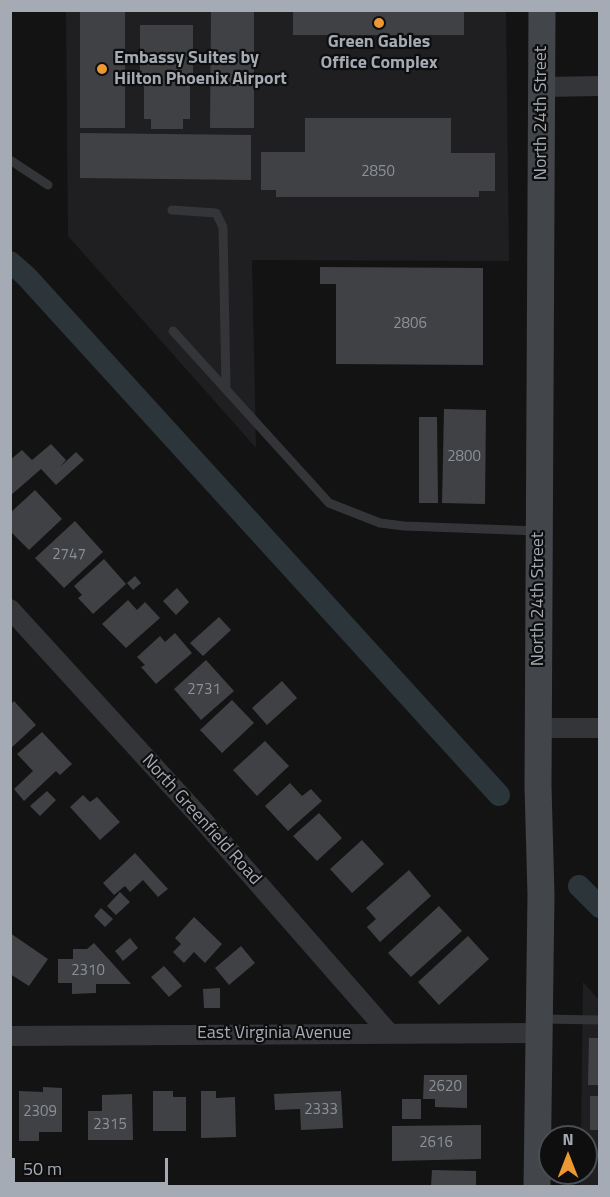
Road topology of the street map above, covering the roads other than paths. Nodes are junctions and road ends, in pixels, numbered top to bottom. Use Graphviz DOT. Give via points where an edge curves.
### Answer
graph roads {
  1 [pos="542,10"];
  2 [pos="600,86"];
  3 [pos="543,87"];
  4 [pos="10,160"];
  5 [pos="48,185"];
  6 [pos="172,210"];
  7 [pos="174,332"];
  8 [pos="226,389"];
  9 [pos="540,531"];
  10 [pos="10,609"];
  11 [pos="539,728"];
  12 [pos="600,728"];
  13 [pos="600,1020"];
  14 [pos="538,1025"];
  15 [pos="389,1033"];
  16 [pos="10,1036"];
  17 [pos="537,1186"];
  1 -- 3 [label="main road, North 24th Street"];
  2 -- 3 [label="street"];
  3 -- 9 [label="main road, North 24th Street"];
  4 -- 5 [label="lane"];
  6 -- 8 [label="lane" via="216,213 223,227"];
  7 -- 8 [label="lane"];
  8 -- 9 [label="lane" via="329,503 380,523"];
  9 -- 11 [label="main road, North 24th Street"];
  10 -- 15 [label="street, North Greenfield Road" via="200,817"];
  11 -- 12 [label="street"];
  11 -- 14 [label="main road, North 24th Street"];
  13 -- 14 [label="lane"];
  14 -- 15 [label="street, East Virginia Avenue"];
  14 -- 17 [label="main road, North 24th Street"];
  15 -- 16 [label="street, East Virginia Avenue"];
}
